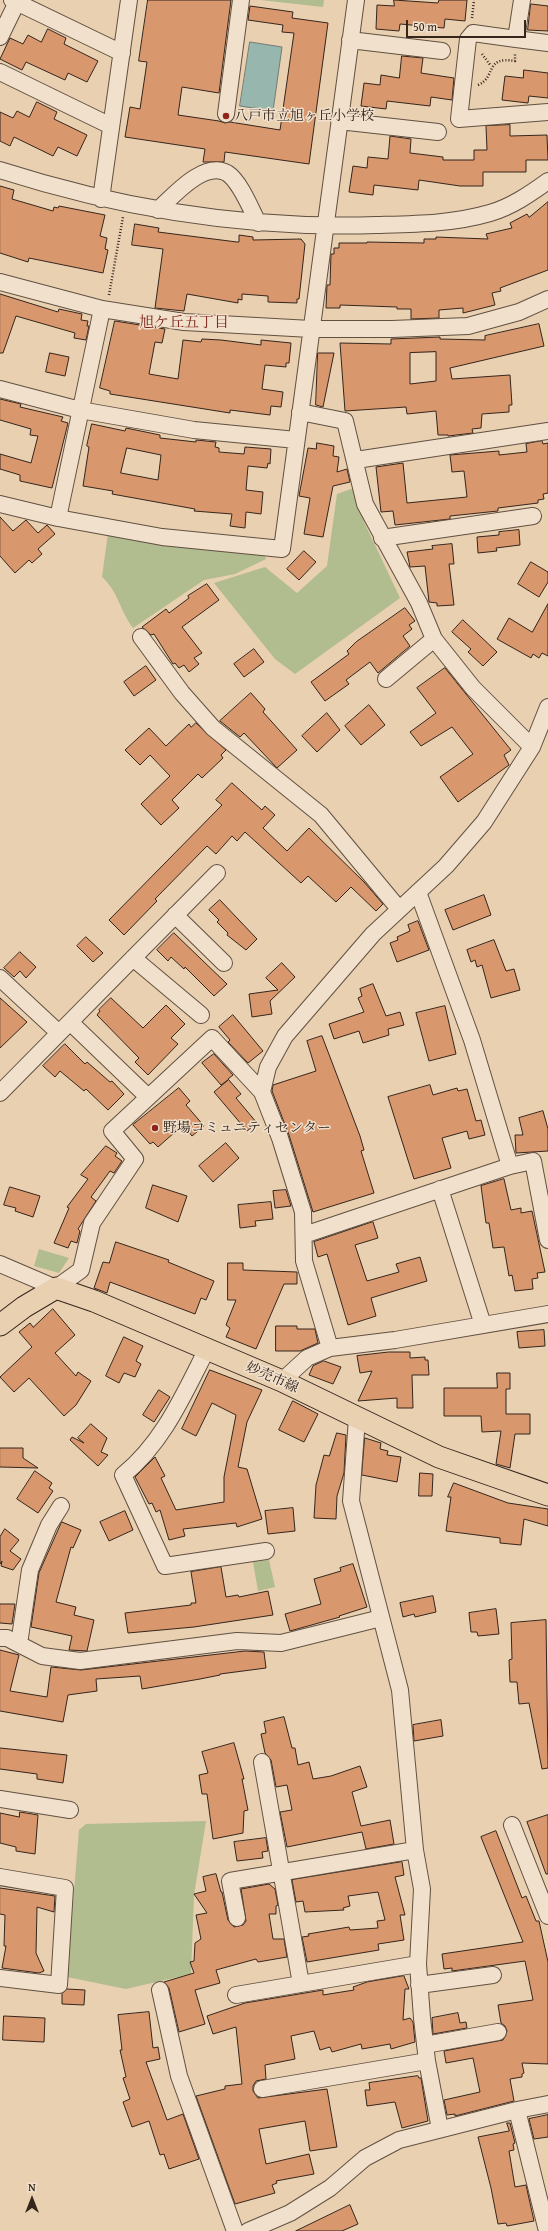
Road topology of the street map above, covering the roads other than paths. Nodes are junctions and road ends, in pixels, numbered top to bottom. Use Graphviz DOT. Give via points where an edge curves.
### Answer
graph roads {
  1 [pos="129,0"];
  2 [pos="241,0"];
  3 [pos="356,0"];
  4 [pos="522,0"];
  5 [pos="15,1"];
  6 [pos="0,36"];
  7 [pos="350,40"];
  8 [pos="516,40"];
  9 [pos="548,43"];
  10 [pos="442,51"];
  11 [pos="122,52"];
  12 [pos="0,72"];
  13 [pos="548,112"];
  14 [pos="226,114"];
  15 [pos="339,121"];
  16 [pos="111,126"];
  17 [pos="438,132"];
  18 [pos="0,170"];
  19 [pos="548,182"];
  20 [pos="101,199"];
  21 [pos="158,210"];
  22 [pos="258,223"];
  23 [pos="324,226"];
  24 [pos="0,282"];
  25 [pos="548,299"];
  26 [pos="104,309"];
  27 [pos="311,329"];
  28 [pos="0,390"];
  29 [pos="80,410"];
  30 [pos="300,412"];
  31 [pos="548,431"];
  32 [pos="296,440"];
  33 [pos="356,460"];
  34 [pos="0,504"];
  35 [pos="533,516"];
  36 [pos="58,518"];
  37 [pos="382,538"];
  38 [pos="141,637"];
  39 [pos="434,639"];
  40 [pos="386,679"];
  41 [pos="548,707"];
  42 [pos="532,747"];
  43 [pos="218,872"];
  44 [pos="418,892"];
  45 [pos="399,909"];
  46 [pos="175,915"];
  47 [pos="133,958"];
  48 [pos="224,963"];
  49 [pos="0,978"];
  50 [pos="201,1015"];
  51 [pos="70,1022"];
  52 [pos="59,1033"];
  53 [pos="0,1092"];
  54 [pos="262,1092"];
  55 [pos="148,1097"];
  56 [pos="510,1166"];
  57 [pos="440,1189"];
  58 [pos="304,1235"];
  59 [pos="548,1240"];
  60 [pos="0,1264"];
  61 [pos="56,1288"];
  62 [pos="548,1314"];
  63 [pos="0,1325"];
  64 [pos="483,1326"];
  65 [pos="330,1348"];
  66 [pos="207,1350"];
  67 [pos="282,1382"];
  68 [pos="357,1418"];
  69 [pos="548,1495"];
  70 [pos="61,1506"];
  71 [pos="266,1551"];
  72 [pos="381,1618"];
  73 [pos="0,1638"];
  74 [pos="19,1644"];
  75 [pos="262,1762"];
  76 [pos="0,1799"];
  77 [pos="70,1810"];
  78 [pos="512,1825"];
  79 [pos="415,1850"];
  80 [pos="281,1872"];
  81 [pos="0,1878"];
  82 [pos="548,1916"];
  83 [pos="237,1918"];
  84 [pos="418,1964"];
  85 [pos="493,1975"];
  86 [pos="0,1978"];
  87 [pos="301,1984"];
  88 [pos="419,1985"];
  89 [pos="160,1990"];
  90 [pos="236,1995"];
  91 [pos="498,2032"];
  92 [pos="425,2045"];
  93 [pos="427,2061"];
  94 [pos="262,2089"];
  95 [pos="548,2104"];
  96 [pos="517,2110"];
  97 [pos="440,2129"];
  98 [pos="546,2227"];
  99 [pos="235,2231"];
  100 [pos="248,2231"];
  1 -- 11 [label="street"];
  2 -- 14 [label="street"];
  3 -- 7 [label="street"];
  4 -- 8 [label="street"];
  5 -- 6 [label="street"];
  5 -- 11 [label="street"];
  7 -- 10 [label="street"];
  7 -- 15 [label="street"];
  8 -- 9 [label="street"];
  8 -- 13 [label="street" via="474,33 468,39 459,119"];
  11 -- 16 [label="street"];
  12 -- 16 [label="street"];
  15 -- 17 [label="street"];
  15 -- 23 [label="street"];
  16 -- 20 [label="street"];
  18 -- 20 [label="street"];
  19 -- 23 [label="street" via="526,197 491,213 445,223"];
  20 -- 21 [label="street"];
  21 -- 22 [label="street"];
  21 -- 22 [label="street" via="207,170 226,172 234,180"];
  22 -- 23 [label="street"];
  23 -- 27 [label="street"];
  24 -- 26 [label="street"];
  25 -- 27 [label="street" via="519,312 468,326"];
  26 -- 27 [label="street" via="184,322"];
  26 -- 29 [label="street"];
  27 -- 30 [label="street"];
  28 -- 29 [label="street"];
  29 -- 32 [label="street" via="194,430"];
  29 -- 36 [label="street"];
  30 -- 32 [label="street"];
  30 -- 33 [label="street" via="345,421"];
  31 -- 33 [label="street"];
  32 -- 36 [label="street" via="282,549 162,537"];
  33 -- 37 [label="street" via="365,504"];
  34 -- 36 [label="street"];
  35 -- 37 [label="street"];
  37 -- 39 [label="street" via="418,603"];
  38 -- 45 [label="street" via="182,693 213,728 321,815"];
  39 -- 40 [label="street"];
  39 -- 42 [label="street" via="474,688"];
  41 -- 42 [label="street"];
  42 -- 44 [label="street" via="484,822 446,866"];
  43 -- 46 [label="street"];
  44 -- 45 [label="street"];
  44 -- 56 [label="street" via="472,1040"];
  45 -- 54 [label="street" via="373,934 285,1036 268,1067"];
  46 -- 47 [label="street"];
  46 -- 48 [label="street"];
  47 -- 50 [label="street"];
  47 -- 51 [label="street"];
  49 -- 52 [label="street"];
  51 -- 52 [label="street"];
  51 -- 55 [label="street"];
  52 -- 53 [label="street"];
  54 -- 55 [label="street" via="212,1038"];
  54 -- 58 [label="street" via="280,1138 303,1212"];
  55 -- 61 [label="street" via="112,1131 135,1159 92,1223 81,1270"];
  56 -- 57 [label="street"];
  56 -- 59 [label="street" via="533,1161"];
  57 -- 58 [label="street"];
  57 -- 64 [label="street"];
  58 -- 65 [label="street" via="304,1261"];
  60 -- 61 [label="street"];
  61 -- 63 [label="main road"];
  61 -- 66 [label="main road, 妙売市線"];
  62 -- 64 [label="street"];
  64 -- 65 [label="street"];
  65 -- 67 [label="street" via="307,1358"];
  66 -- 67 [label="main road, 妙売市線"];
  66 -- 71 [label="street" via="173,1415 140,1461 123,1475 164,1566"];
  67 -- 68 [label="main road, 妙売市線"];
  68 -- 69 [label="main road, 妙売市線" via="439,1457"];
  68 -- 72 [label="street" via="351,1501"];
  70 -- 74 [label="street" via="49,1525 30,1570"];
  72 -- 74 [label="street" via="281,1643 237,1641 80,1661 42,1656"];
  72 -- 79 [label="street" via="400,1690"];
  73 -- 74 [label="street" via="7,1638"];
  75 -- 80 [label="street"];
  76 -- 77 [label="street"];
  78 -- 82 [label="street"];
  79 -- 80 [label="street"];
  79 -- 84 [label="street" via="422,1888"];
  80 -- 83 [label="street" via="230,1881"];
  80 -- 87 [label="street"];
  81 -- 86 [label="street" via="65,1888 59,1985"];
  84 -- 87 [label="street"];
  84 -- 88 [label="street"];
  85 -- 88 [label="street"];
  87 -- 90 [label="street"];
  88 -- 92 [label="street"];
  89 -- 99 [label="street" via="181,2082"];
  91 -- 92 [label="street"];
  92 -- 93 [label="street"];
  93 -- 94 [label="street"];
  93 -- 97 [label="street"];
  95 -- 96 [label="street"];
  96 -- 97 [label="street"];
  96 -- 98 [label="street"];
  97 -- 100 [label="street" via="399,2140 365,2158 330,2188 290,2213"];
}
